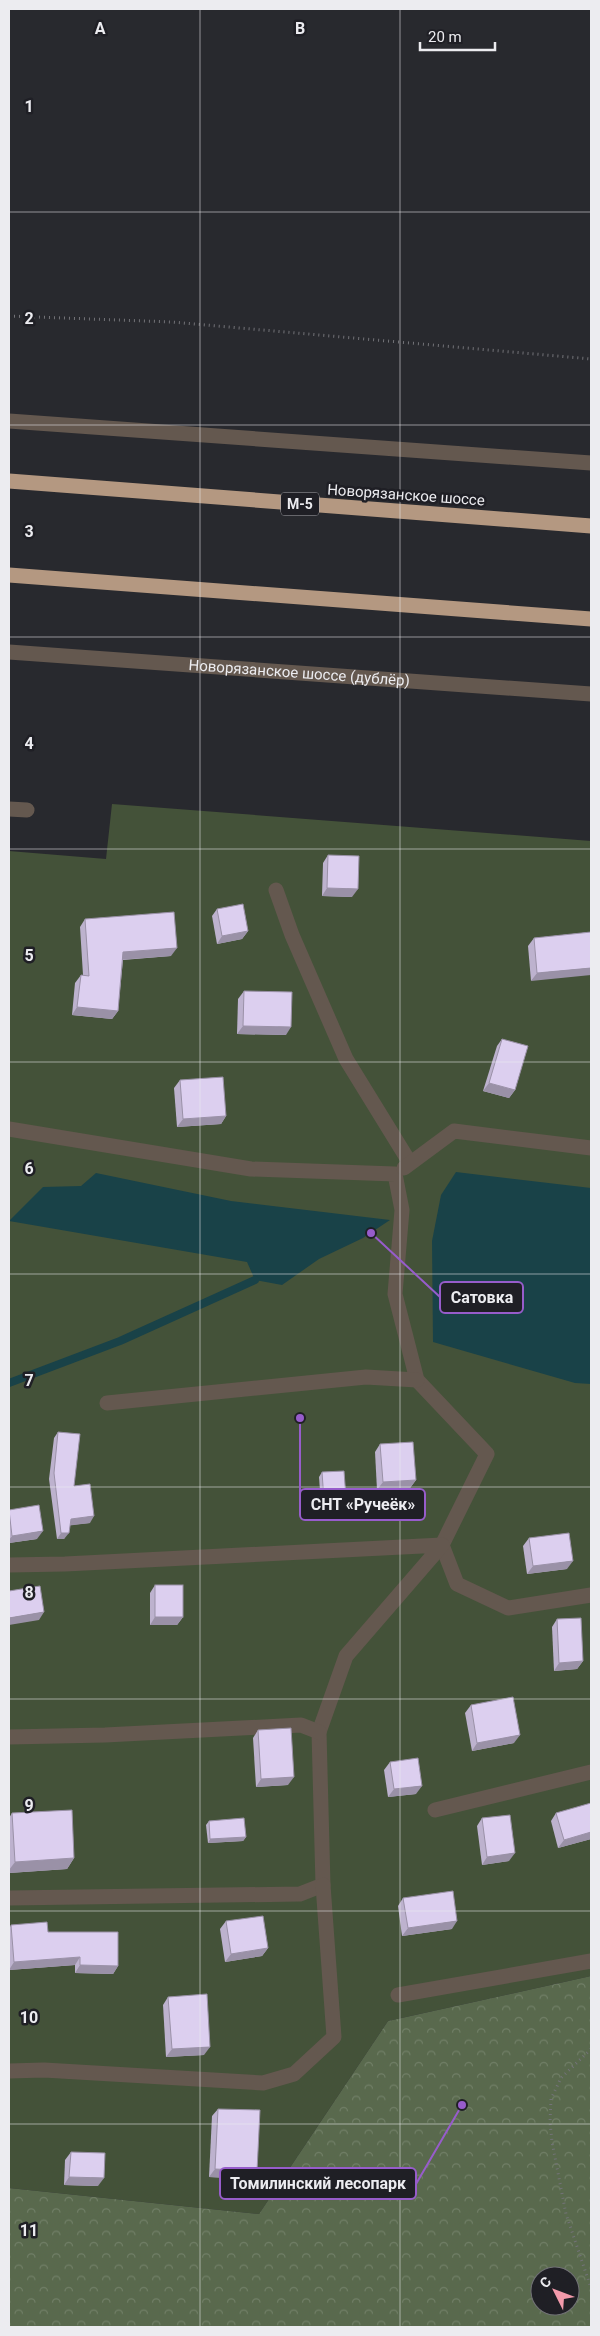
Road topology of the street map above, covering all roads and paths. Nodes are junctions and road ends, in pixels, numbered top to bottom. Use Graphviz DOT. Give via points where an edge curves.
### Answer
graph roads {
  1 [pos="9,316"];
  2 [pos="591,359"];
  3 [pos="9,420"];
  4 [pos="591,463"];
  5 [pos="9,481"];
  6 [pos="591,526"];
  7 [pos="9,575"];
  8 [pos="591,620"];
  9 [pos="9,652"];
  10 [pos="591,694"];
  11 [pos="9,809"];
  12 [pos="27,810"];
  13 [pos="276,890"];
  14 [pos="9,1129"];
  15 [pos="591,1148"];
  16 [pos="410,1163"];
  17 [pos="395,1174"];
  18 [pos="417,1380"];
  19 [pos="107,1403"];
  20 [pos="442,1545"];
  21 [pos="9,1565"];
  22 [pos="591,1596"];
  23 [pos="319,1732"];
  24 [pos="9,1737"];
  25 [pos="591,1772"];
  26 [pos="436,1810"];
  27 [pos="323,1885"];
  28 [pos="9,1898"];
  29 [pos="591,1961"];
  30 [pos="398,1995"];
  31 [pos="591,2049"];
  32 [pos="9,2071"];
  33 [pos="591,2288"];
  1 -- 2 [label="path" via="172,322"];
  3 -- 4 [label="street"];
  5 -- 6 [label="highway, Новорязанское шоссе / М-5"];
  7 -- 8 [label="highway"];
  9 -- 10 [label="street, Новорязанское шоссе (дублёр)"];
  11 -- 12 [label="street"];
  13 -- 16 [label="street" via="346,1059"];
  14 -- 17 [label="street" via="251,1169"];
  15 -- 16 [label="street" via="454,1131"];
  16 -- 17 [label="street"];
  17 -- 18 [label="street" via="402,1210 395,1294"];
  18 -- 19 [label="street" via="366,1378"];
  18 -- 20 [label="street" via="487,1454"];
  20 -- 21 [label="street"];
  20 -- 22 [label="street" via="457,1584 508,1608"];
  20 -- 23 [label="street" via="346,1656"];
  23 -- 24 [label="street" via="301,1724"];
  23 -- 27 [label="street"];
  25 -- 26 [label="street"];
  27 -- 28 [label="street" via="300,1894"];
  27 -- 32 [label="street" via="334,2037 294,2074 263,2083 44,2070"];
  29 -- 30 [label="street"];
  31 -- 33 [label="path" via="561,2078 551,2099 550,2122 566,2214"];
}
